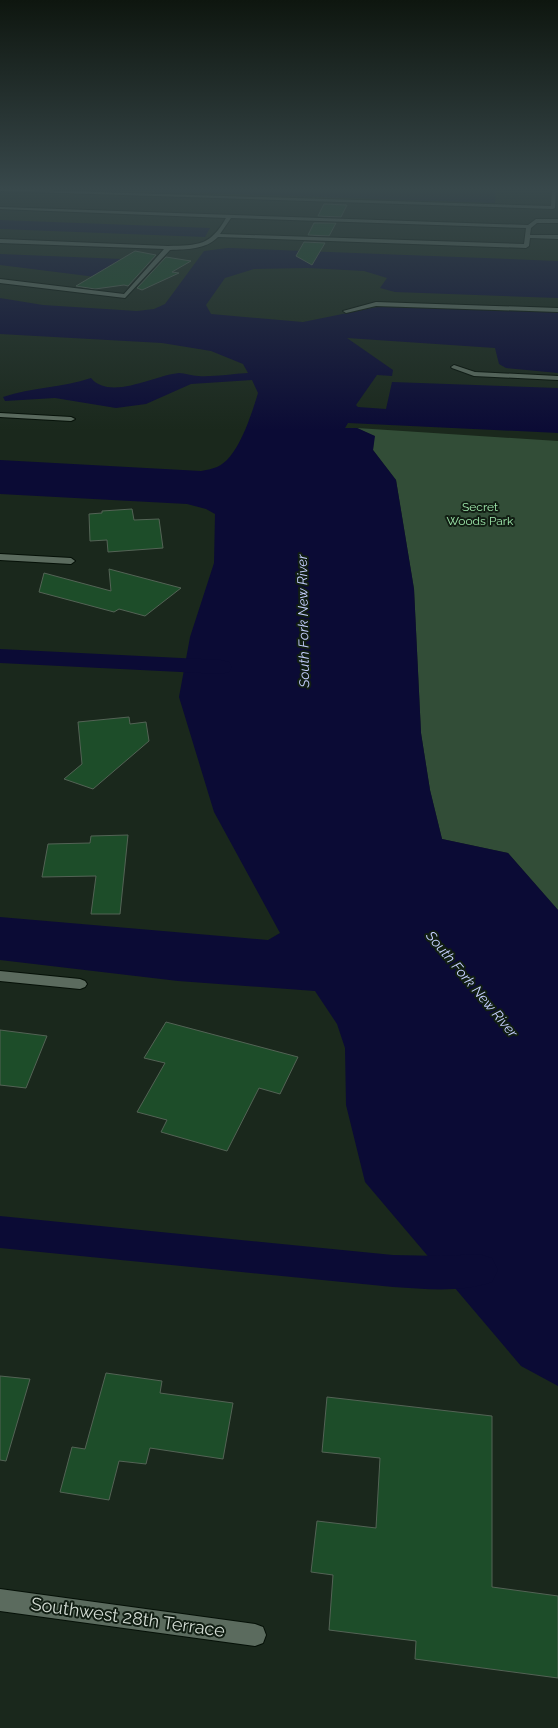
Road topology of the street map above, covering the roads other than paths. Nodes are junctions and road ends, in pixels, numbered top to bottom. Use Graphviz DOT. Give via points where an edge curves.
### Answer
graph roads {
  1 [pos="150,269"];
  2 [pos="0,280"];
  3 [pos="558,310"];
  4 [pos="346,311"];
  5 [pos="454,367"];
  6 [pos="558,378"];
  7 [pos="0,414"];
  8 [pos="71,419"];
  9 [pos="0,557"];
  10 [pos="71,561"];
  11 [pos="0,976"];
  12 [pos="80,984"];
  13 [pos="0,1600"];
  14 [pos="255,1635"];
  1 -- 2 [label="street" via="125,296"];
  3 -- 4 [label="street" via="376,304"];
  5 -- 6 [label="street" via="474,374"];
  7 -- 8 [label="street"];
  9 -- 10 [label="street"];
  11 -- 12 [label="street"];
  13 -- 14 [label="street, Southwest 28th Terrace"];
}
